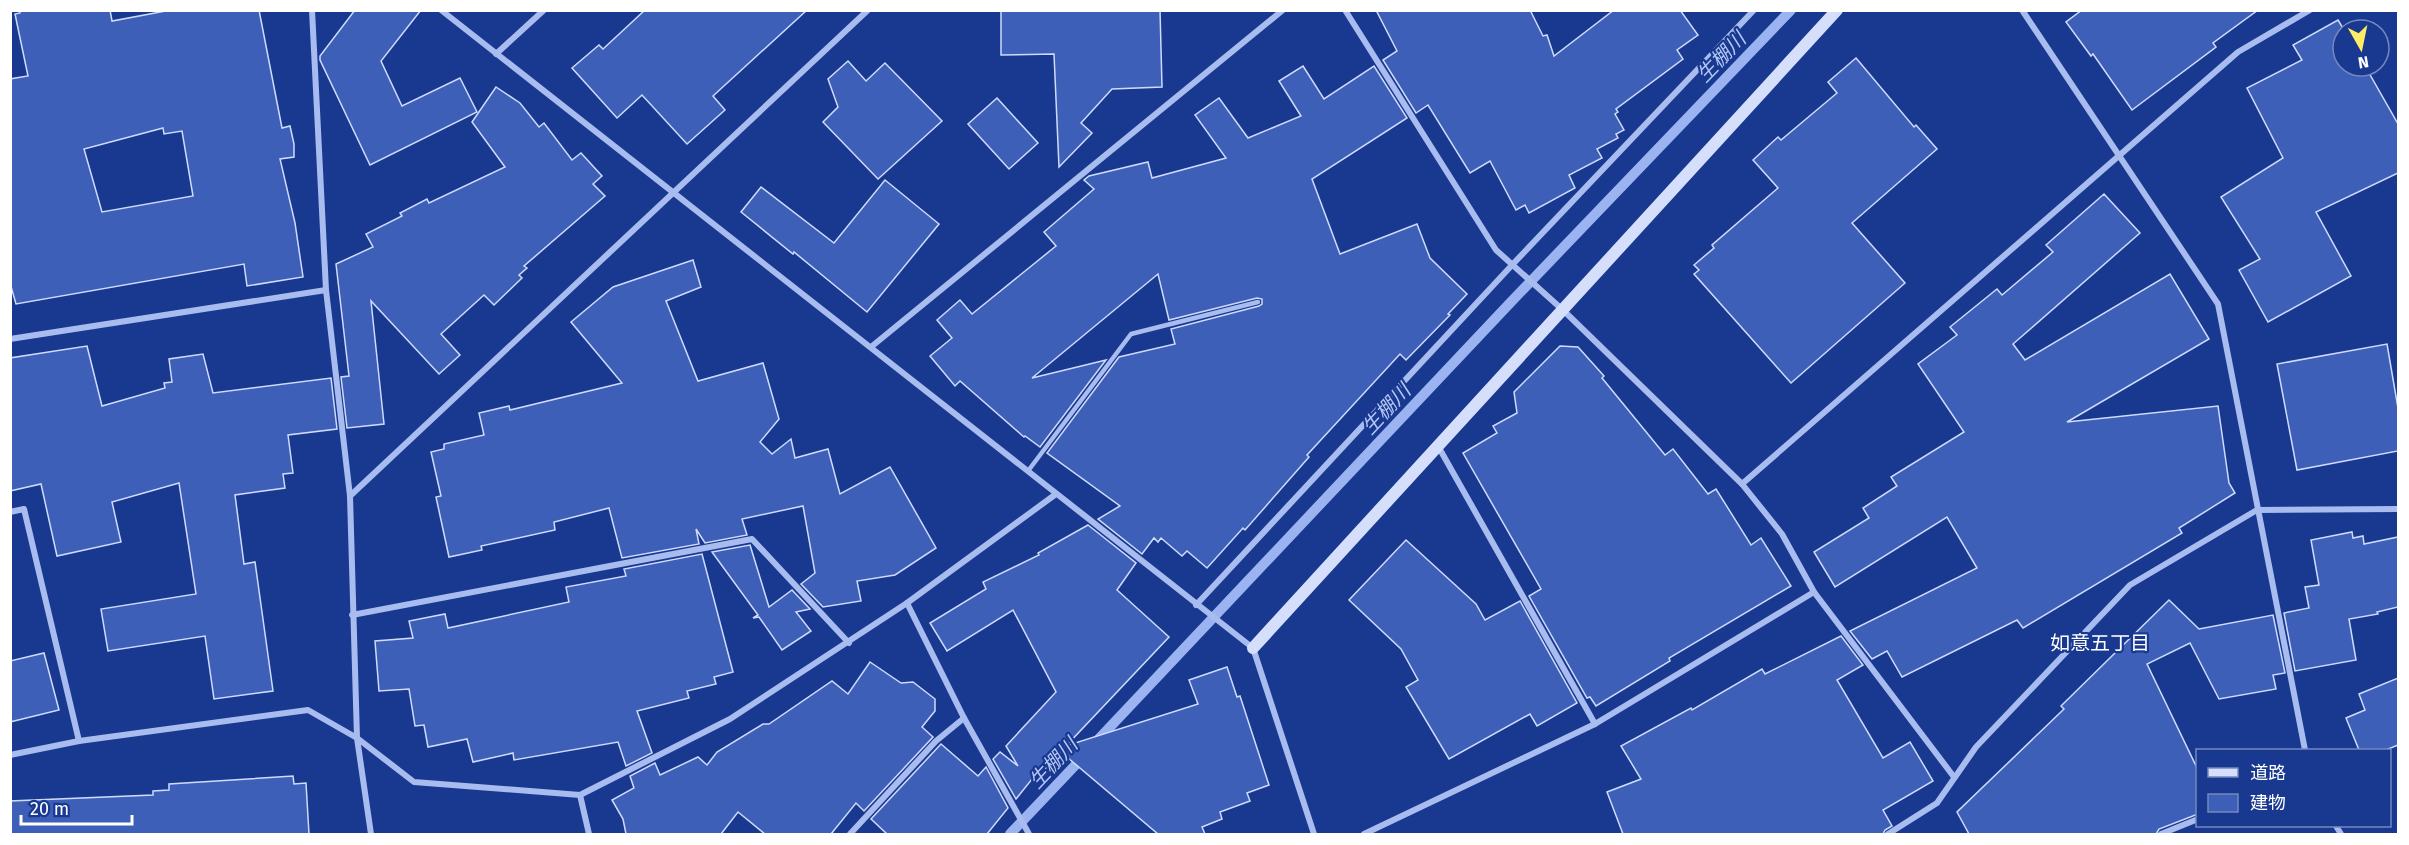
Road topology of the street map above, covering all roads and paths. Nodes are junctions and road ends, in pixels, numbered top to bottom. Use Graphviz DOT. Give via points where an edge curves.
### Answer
graph roads {
  1 [pos="312,10"];
  2 [pos="441,10"];
  3 [pos="544,10"];
  4 [pos="868,10"];
  5 [pos="1282,10"];
  6 [pos="1345,10"];
  7 [pos="1754,10"];
  8 [pos="1837,10"];
  9 [pos="2022,10"];
  10 [pos="2310,10"];
  11 [pos="496,54"];
  12 [pos="2118,156"];
  13 [pos="672,193"];
  14 [pos="1513,264"];
  15 [pos="326,290"];
  16 [pos="1258,302"];
  17 [pos="1564,311"];
  18 [pos="10,339"];
  19 [pos="871,347"];
  20 [pos="1438,446"];
  21 [pos="1028,471"];
  22 [pos="1742,484"];
  23 [pos="1056,494"];
  24 [pos="350,496"];
  25 [pos="2398,509"];
  26 [pos="2257,510"];
  27 [pos="10,512"];
  28 [pos="1814,592"];
  29 [pos="907,603"];
  30 [pos="1196,605"];
  31 [pos="352,615"];
  32 [pos="849,643"];
  33 [pos="1253,648"];
  34 [pos="964,718"];
  35 [pos="1594,724"];
  36 [pos="357,738"];
  37 [pos="79,741"];
  38 [pos="2305,749"];
  39 [pos="10,755"];
  40 [pos="1954,777"];
  41 [pos="580,795"];
  42 [pos="2196,820"];
  43 [pos="371,834"];
  44 [pos="589,834"];
  45 [pos="850,834"];
  46 [pos="1029,834"];
  47 [pos="1314,834"];
  48 [pos="1364,834"];
  49 [pos="1888,834"];
  50 [pos="2161,834"];
  1 -- 15 [label="street"];
  2 -- 11 [label="street"];
  3 -- 11 [label="street"];
  4 -- 13 [label="street"];
  5 -- 19 [label="street"];
  6 -- 14 [label="street" via="1496,250"];
  7 -- 14 [label="street"];
  8 -- 17 [label="street"];
  9 -- 12 [label="street"];
  10 -- 12 [label="street" via="2238,52"];
  11 -- 13 [label="street"];
  12 -- 22 [label="street"];
  12 -- 26 [label="street" via="2218,304"];
  13 -- 19 [label="street"];
  13 -- 24 [label="street"];
  14 -- 17 [label="street"];
  14 -- 30 [label="street"];
  15 -- 18 [label="street"];
  15 -- 24 [label="street"];
  16 -- 21 [label="lane" via="1131,334"];
  17 -- 20 [label="street"];
  17 -- 22 [label="street"];
  19 -- 21 [label="street"];
  20 -- 33 [label="street"];
  20 -- 35 [label="street"];
  21 -- 23 [label="street"];
  22 -- 28 [label="street" via="1782,534"];
  23 -- 29 [label="street"];
  23 -- 30 [label="street"];
  24 -- 31 [label="street"];
  25 -- 26 [label="street"];
  26 -- 38 [label="street"];
  26 -- 40 [label="street" via="2130,585 1976,747"];
  27 -- 37 [label="street" via="24,509"];
  28 -- 35 [label="street"];
  28 -- 40 [label="street"];
  29 -- 32 [label="street"];
  29 -- 34 [label="street"];
  30 -- 33 [label="street"];
  31 -- 32 [label="street" via="752,538"];
  31 -- 36 [label="street"];
  32 -- 41 [label="street" via="730,719"];
  33 -- 47 [label="street"];
  34 -- 45 [label="street" via="936,741"];
  34 -- 46 [label="street"];
  35 -- 48 [label="street"];
  36 -- 37 [label="street" via="308,710"];
  36 -- 41 [label="street" via="414,782"];
  36 -- 43 [label="street"];
  37 -- 39 [label="street"];
  40 -- 49 [label="street" via="1937,803"];
  41 -- 44 [label="street"];
  42 -- 50 [label="street"];
}
